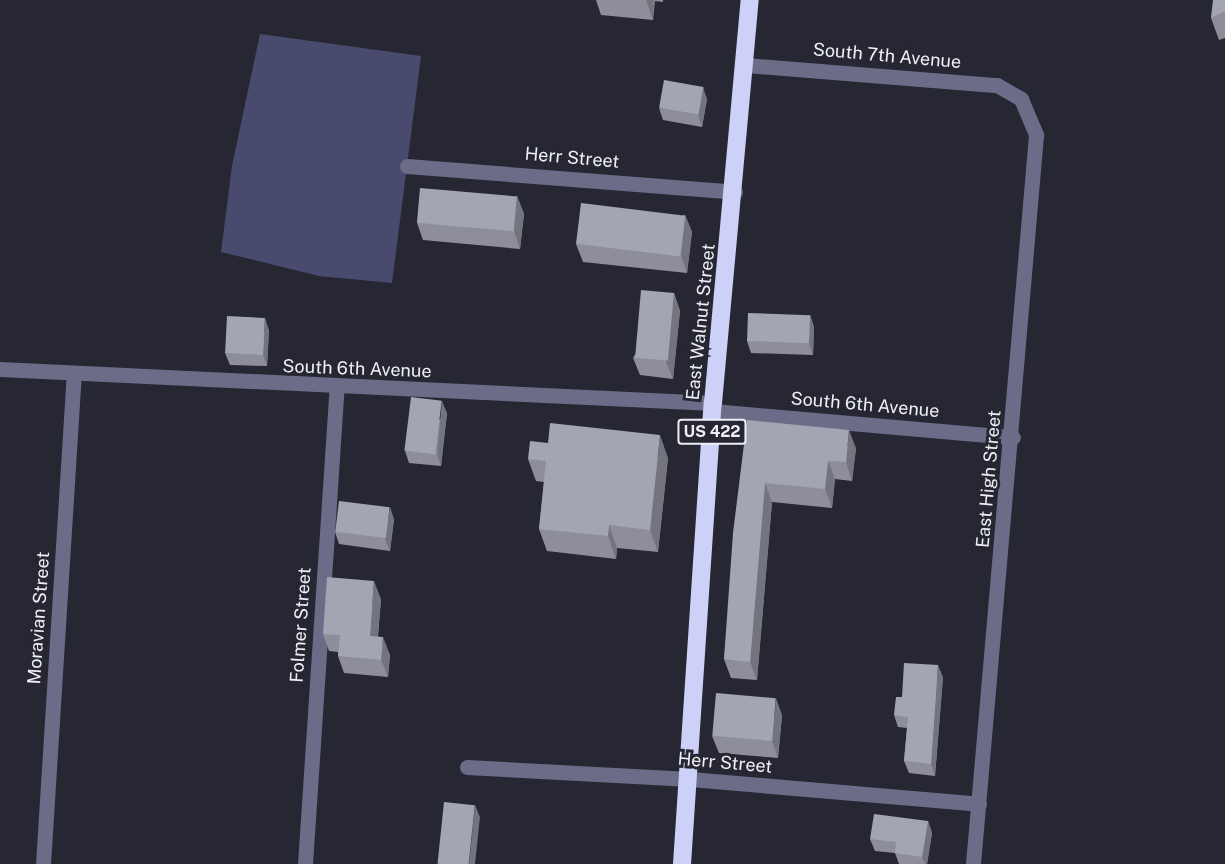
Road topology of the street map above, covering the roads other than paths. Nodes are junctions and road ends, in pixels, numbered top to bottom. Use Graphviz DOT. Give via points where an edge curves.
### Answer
graph roads {
  1 [pos="750,0"];
  2 [pos="746,64"];
  3 [pos="1021,99"];
  4 [pos="407,166"];
  5 [pos="735,192"];
  6 [pos="0,369"];
  7 [pos="74,375"];
  8 [pos="337,388"];
  9 [pos="713,407"];
  10 [pos="1013,437"];
  11 [pos="467,767"];
  12 [pos="690,779"];
  13 [pos="979,804"];
  14 [pos="44,864"];
  15 [pos="305,864"];
  16 [pos="682,864"];
  17 [pos="973,864"];
  1 -- 2 [label="highway, East Walnut Street / US 422"];
  2 -- 3 [label="street, South 7th Avenue" via="997,85"];
  2 -- 5 [label="highway, East Walnut Street / US 422"];
  3 -- 10 [label="street, East High Street" via="1036,135"];
  4 -- 5 [label="street, Herr Street"];
  5 -- 9 [label="highway, East Walnut Street / US 422"];
  6 -- 7 [label="street, South 6th Avenue"];
  7 -- 8 [label="street, South 6th Avenue"];
  7 -- 14 [label="street, Moravian Street"];
  8 -- 9 [label="street, South 6th Avenue"];
  8 -- 15 [label="street, Folmer Street"];
  9 -- 10 [label="street, South 6th Avenue"];
  9 -- 12 [label="highway, East Walnut Street / US 422"];
  10 -- 13 [label="street, East High Street"];
  11 -- 12 [label="street, Herr Street"];
  12 -- 13 [label="street, Herr Street"];
  12 -- 16 [label="highway, East Walnut Street / US 422"];
  13 -- 17 [label="street, East High Street"];
}
